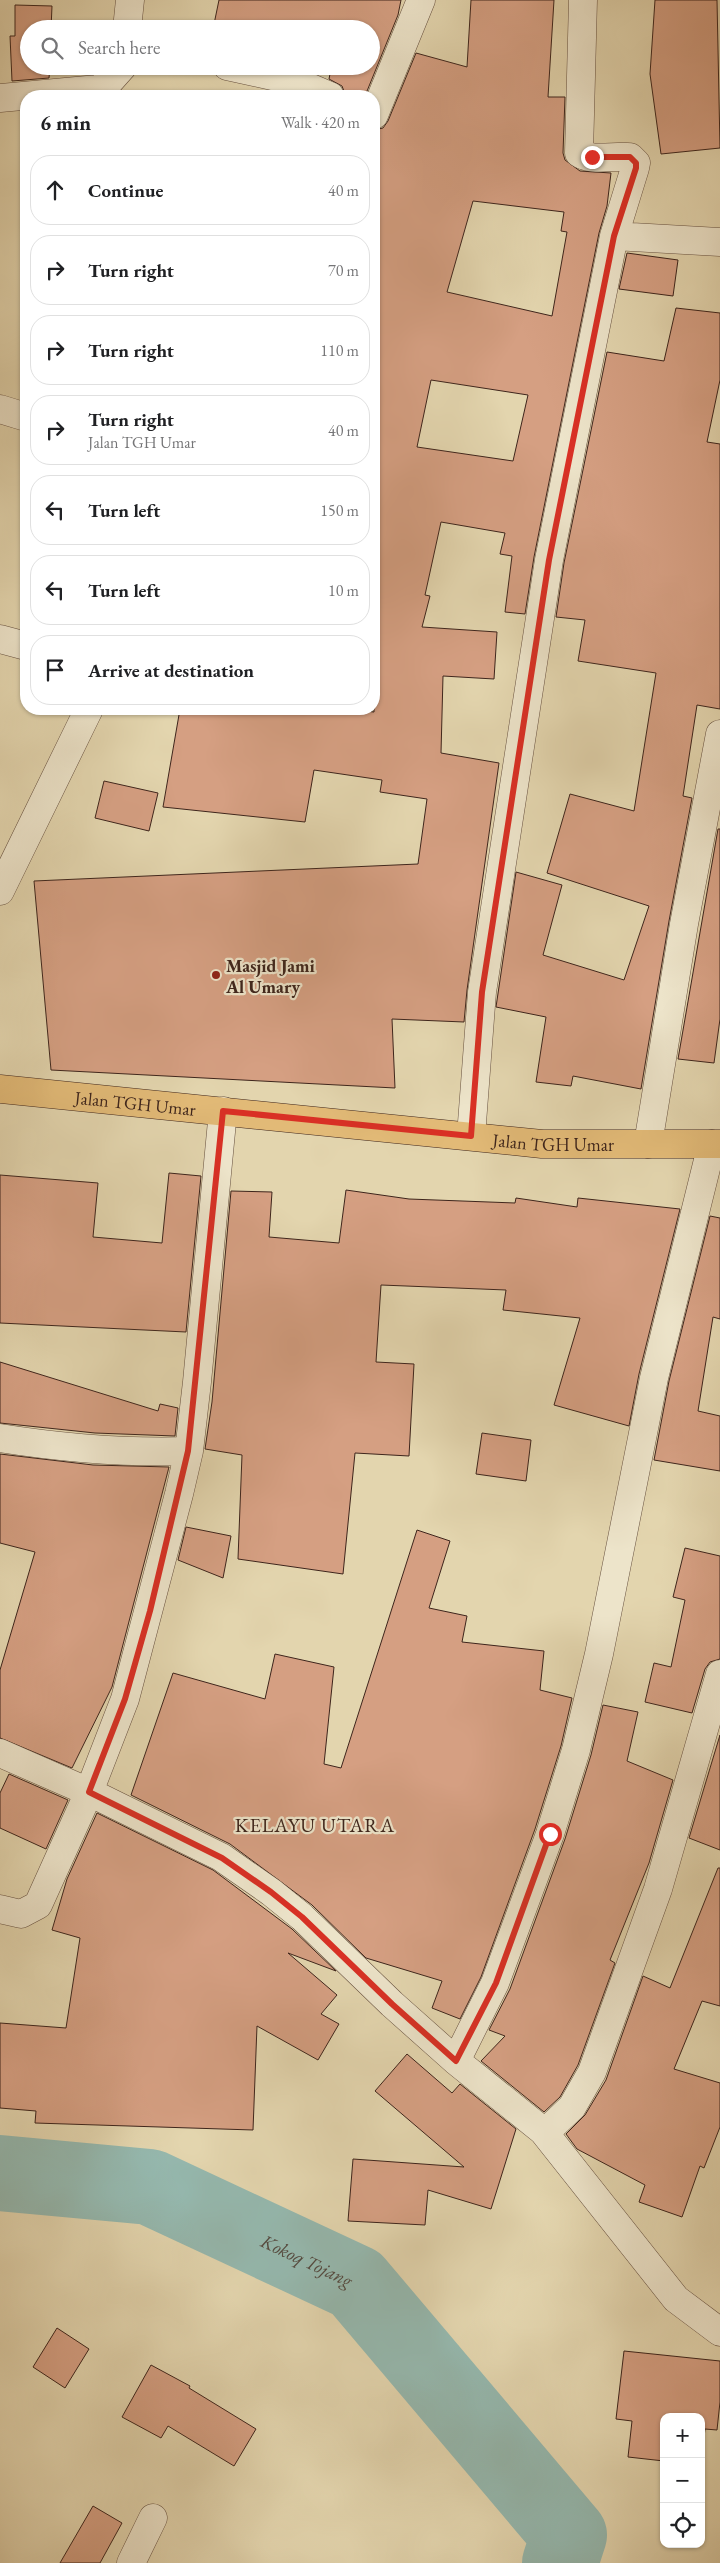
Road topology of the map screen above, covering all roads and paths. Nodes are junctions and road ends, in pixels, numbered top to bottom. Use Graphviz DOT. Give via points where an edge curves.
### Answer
graph roads {
  1 [pos="130,0"];
  2 [pos="422,0"];
  3 [pos="583,0"];
  4 [pos="128,20"];
  5 [pos="115,75"];
  6 [pos="122,75"];
  7 [pos="265,75"];
  8 [pos="87,90"];
  9 [pos="119,90"];
  10 [pos="315,90"];
  11 [pos="20,96"];
  12 [pos="0,98"];
  13 [pos="380,100"];
  14 [pos="614,236"];
  15 [pos="720,242"];
  16 [pos="0,409"];
  17 [pos="20,415"];
  18 [pos="0,639"];
  19 [pos="20,644"];
  20 [pos="86,715"];
  21 [pos="720,734"];
  22 [pos="0,891"];
  23 [pos="0,1089"];
  24 [pos="223,1111"];
  25 [pos="471,1136"];
  26 [pos="648,1144"];
  27 [pos="716,1144"];
  28 [pos="0,1438"];
  29 [pos="188,1451"];
  30 [pos="720,1674"];
  31 [pos="0,1753"];
  32 [pos="89,1792"];
  33 [pos="0,1909"];
  34 [pos="456,2061"];
  35 [pos="543,2131"];
  36 [pos="720,2332"];
  37 [pos="153,2518"];
  38 [pos="132,2563"];
  1 -- 4 [label="street"];
  2 -- 13 [label="street"];
  3 -- 14 [label="street" via="579,153 592,157 630,157 636,163"];
  5 -- 8 [label="street" via="98,89"];
  6 -- 9 [label="street"];
  7 -- 10 [label="street"];
  11 -- 12 [label="street"];
  14 -- 15 [label="street"];
  14 -- 25 [label="street" via="549,560 515,772 482,992"];
  16 -- 17 [label="street"];
  18 -- 19 [label="street"];
  20 -- 22 [label="street"];
  21 -- 26 [label="street" via="684,924"];
  23 -- 24 [label="main road, Jalan TGH Umar"];
  24 -- 25 [label="main road, Jalan TGH Umar"];
  24 -- 29 [label="street"];
  25 -- 26 [label="main road, Jalan TGH Umar" via="542,1144"];
  26 -- 27 [label="main road, Jalan TGH Umar"];
  27 -- 34 [label="street" via="654,1378 599,1654 576,1750 550,1834 496,1983"];
  28 -- 29 [label="street" via="86,1450"];
  29 -- 32 [label="street" via="150,1611 125,1699"];
  30 -- 35 [label="street" via="658,1889 592,2072 572,2107 553,2126"];
  31 -- 32 [label="street"];
  32 -- 33 [label="street" via="38,1905 21,1914"];
  32 -- 34 [label="street" via="222,1858 271,1892"];
  34 -- 35 [label="street"];
  35 -- 36 [label="street" via="676,2299"];
  37 -- 38 [label="street"];
}
